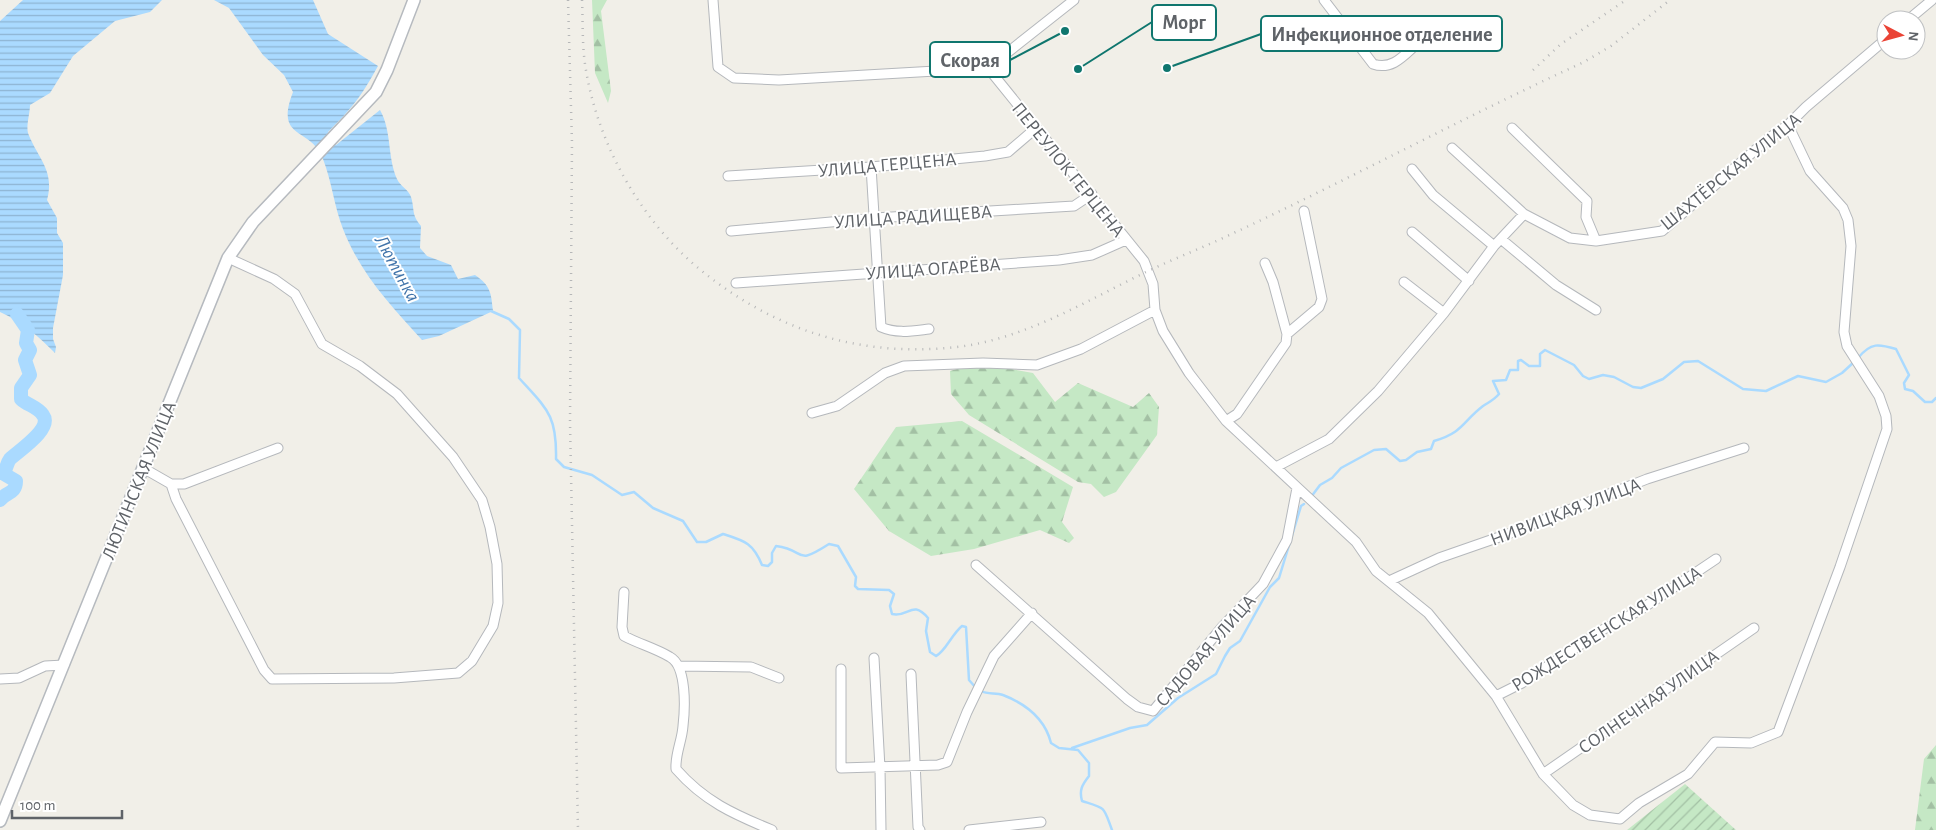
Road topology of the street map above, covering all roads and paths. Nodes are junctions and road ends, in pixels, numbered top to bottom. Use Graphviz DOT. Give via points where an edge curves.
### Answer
graph roads {
  1 [pos="414,0"];
  2 [pos="713,0"];
  3 [pos="1074,0"];
  4 [pos="1324,0"];
  5 [pos="1932,0"];
  6 [pos="1920,10"];
  7 [pos="1419,42"];
  8 [pos="1876,48"];
  9 [pos="988,68"];
  10 [pos="1788,125"];
  11 [pos="1036,128"];
  12 [pos="1512,128"];
  13 [pos="1452,148"];
  14 [pos="871,167"];
  15 [pos="1412,169"];
  16 [pos="728,176"];
  17 [pos="1092,194"];
  18 [pos="1304,211"];
  19 [pos="1524,214"];
  20 [pos="875,218"];
  21 [pos="731,230"];
  22 [pos="1412,232"];
  23 [pos="1126,240"];
  24 [pos="1596,241"];
  25 [pos="1498,242"];
  26 [pos="228,258"];
  27 [pos="1265,264"];
  28 [pos="877,272"];
  29 [pos="1469,281"];
  30 [pos="1404,282"];
  31 [pos="736,283"];
  32 [pos="1155,310"];
  33 [pos="1596,310"];
  34 [pos="1444,313"];
  35 [pos="929,329"];
  36 [pos="1287,334"];
  37 [pos="812,414"];
  38 [pos="1226,421"];
  39 [pos="278,448"];
  40 [pos="1744,448"];
  41 [pos="1276,467"];
  42 [pos="143,468"];
  43 [pos="171,484"];
  44 [pos="1297,488"];
  45 [pos="1716,559"];
  46 [pos="976,565"];
  47 [pos="1390,581"];
  48 [pos="624,592"];
  49 [pos="1032,613"];
  50 [pos="1754,628"];
  51 [pos="874,658"];
  52 [pos="64,665"];
  53 [pos="679,666"];
  54 [pos="841,669"];
  55 [pos="911,674"];
  56 [pos="779,678"];
  57 [pos="0,679"];
  58 [pos="1496,696"];
  59 [pos="915,767"];
  60 [pos="880,768"];
  61 [pos="1543,774"];
  62 [pos="0,821"];
  63 [pos="1041,822"];
  64 [pos="772,830"];
  65 [pos="881,830"];
  66 [pos="920,830"];
  67 [pos="969,830"];
  1 -- 26 [label="main road, ЛЮТИНСКАЯ УЛИЦА" via="376,92 252,222"];
  2 -- 9 [label="street" via="718,67 734,78 779,80"];
  3 -- 9 [label="street"];
  4 -- 7 [label="street" via="1373,64 1382,67 1392,65"];
  5 -- 6 [label="street"];
  8 -- 10 [label="street, ШАХТЁРСКАЯ УЛИЦА"];
  9 -- 11 [label="street, ПЕРЕУЛОК ГЕРЦЕНА"];
  10 -- 24 [label="street, ШАХТЁРСКАЯ УЛИЦА" via="1662,230"];
  10 -- 61 [label="street" via="1810,171 1843,208 1848,220 1850,246 1844,332 1847,346 1879,396 1887,428 1786,715 1778,732 1751,743 1715,742 1688,774 1639,803 1620,819 1590,815 1574,805"];
  11 -- 14 [label="street, УЛИЦА ГЕРЦЕНА" via="1008,152"];
  11 -- 17 [label="street, ПЕРЕУЛОК ГЕРЦЕНА"];
  12 -- 24 [label="street" via="1587,201 1586,217"];
  13 -- 19 [label="street, ШАХТЁРСКАЯ УЛИЦА"];
  14 -- 16 [label="street, УЛИЦА ГЕРЦЕНА"];
  14 -- 20 [label="street"];
  15 -- 25 [label="street" via="1433,195"];
  17 -- 20 [label="street, УЛИЦА РАДИЩЕВА" via="1074,206"];
  17 -- 23 [label="street, ПЕРЕУЛОК ГЕРЦЕНА"];
  18 -- 36 [label="street" via="1322,299 1319,307"];
  19 -- 24 [label="street, ШАХТЁРСКАЯ УЛИЦА" via="1570,238"];
  19 -- 25 [label="street"];
  20 -- 21 [label="street, УЛИЦА РАДИЩЕВА"];
  20 -- 28 [label="street"];
  22 -- 29 [label="street"];
  23 -- 28 [label="street, УЛИЦА ОГАРЁВА" via="1092,255 1059,260"];
  23 -- 32 [label="street, ПЕРЕУЛОК ГЕРЦЕНА" via="1149,270"];
  25 -- 29 [label="street"];
  25 -- 33 [label="street"];
  26 -- 42 [label="main road, ЛЮТИНСКАЯ УЛИЦА"];
  26 -- 43 [label="street" via="274,279 294,294 322,344 360,366 397,394 453,457 482,500 490,527 497,564 498,603 493,626 472,661 458,673 394,678 272,679 264,670 176,500"];
  27 -- 36 [label="street" via="1274,282"];
  28 -- 31 [label="street, УЛИЦА ОГАРЁВА"];
  28 -- 35 [label="street" via="881,327 907,332"];
  29 -- 34 [label="street"];
  30 -- 34 [label="street"];
  32 -- 37 [label="street" via="1081,349 1037,365 904,366 885,374 837,406"];
  32 -- 38 [label="street" via="1163,332 1189,373"];
  34 -- 41 [label="street" via="1399,368 1329,439"];
  36 -- 38 [label="street" via="1286,343 1270,368 1236,414"];
  38 -- 41 [label="street"];
  39 -- 43 [label="street" via="184,484"];
  40 -- 47 [label="street, НИВИЦКАЯ УЛИЦА" via="1647,479 1439,558"];
  41 -- 44 [label="street"];
  42 -- 43 [label="street"];
  42 -- 52 [label="main road, ЛЮТИНСКАЯ УЛИЦА"];
  44 -- 47 [label="street" via="1356,542 1376,571"];
  44 -- 49 [label="street, САДОВАЯ УЛИЦА" via="1287,540 1263,584 1222,627 1153,711 1133,703"];
  45 -- 58 [label="street, РОЖДЕСТВЕНСКАЯ УЛИЦА" via="1640,610 1604,628 1522,683"];
  46 -- 49 [label="street, САДОВАЯ УЛИЦА"];
  47 -- 58 [label="street" via="1428,613"];
  48 -- 53 [label="street" via="624,636 671,657"];
  49 -- 59 [label="street" via="994,656 947,762"];
  50 -- 61 [label="street, СОЛНЕЧНАЯ УЛИЦА"];
  51 -- 60 [label="street"];
  52 -- 57 [label="street" via="45,666 19,678"];
  52 -- 62 [label="main road, ЛЮТИНСКАЯ УЛИЦА"];
  53 -- 56 [label="street" via="751,667"];
  53 -- 64 [label="street" via="683,678 683,726 676,769 712,802"];
  54 -- 60 [label="street" via="841,768"];
  55 -- 59 [label="street"];
  58 -- 61 [label="street"];
  59 -- 60 [label="street"];
  59 -- 66 [label="street"];
  60 -- 65 [label="street"];
  63 -- 67 [label="street"];
}
